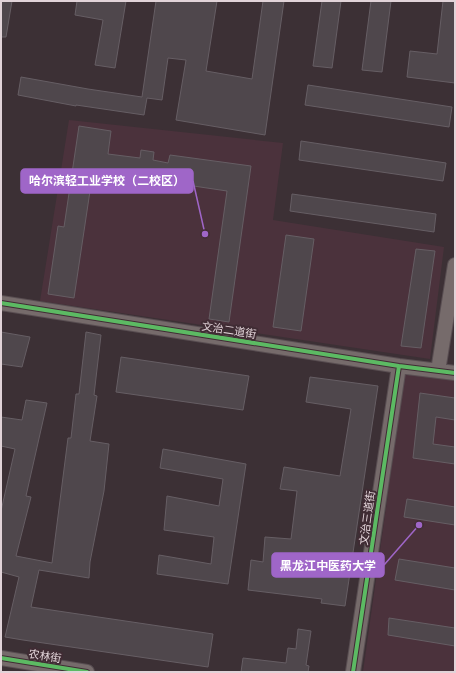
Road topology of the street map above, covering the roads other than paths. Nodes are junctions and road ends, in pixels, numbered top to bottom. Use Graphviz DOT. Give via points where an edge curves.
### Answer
graph roads {
  1 [pos="455,265"];
  2 [pos="1,303"];
  3 [pos="399,366"];
  4 [pos="438,370"];
  5 [pos="455,373"];
  6 [pos="1,658"];
  7 [pos="87,672"];
  8 [pos="353,672"];
  1 -- 4 [label="street"];
  2 -- 3 [label="street, 文治二道街"];
  3 -- 4 [label="street, 文治二道街"];
  3 -- 8 [label="street, 文治三道街"];
  4 -- 5 [label="street, 文治二道街"];
  6 -- 7 [label="street, 农林街"];
}
